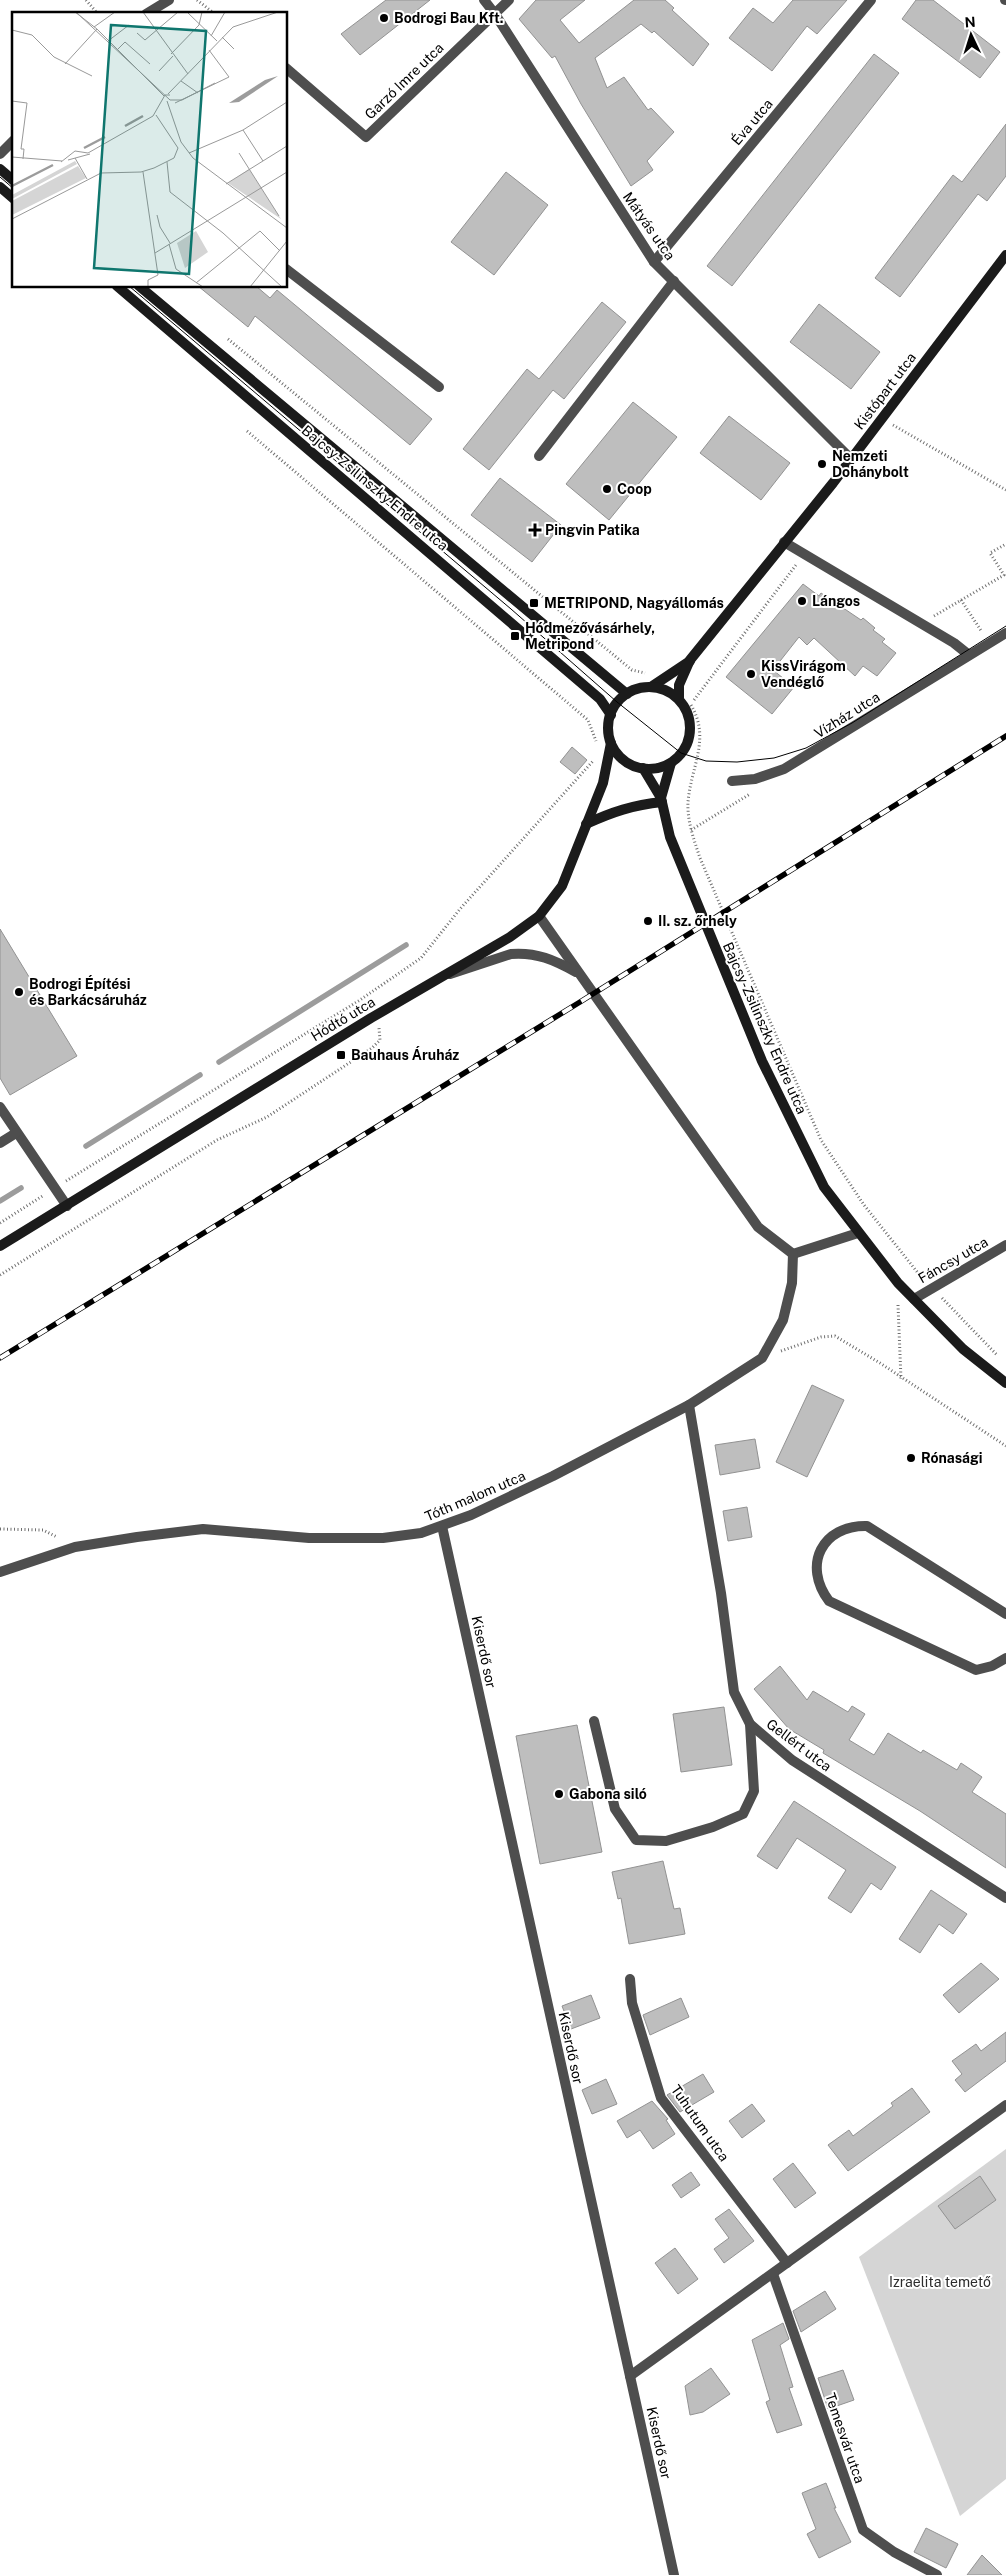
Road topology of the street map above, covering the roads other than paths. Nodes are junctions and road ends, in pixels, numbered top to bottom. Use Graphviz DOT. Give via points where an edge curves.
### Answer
graph roads {
  1 [pos="169,0"];
  2 [pos="484,0"];
  3 [pos="509,0"];
  4 [pos="871,0"];
  5 [pos="149,12"];
  6 [pos="495,14"];
  7 [pos="288,70"];
  8 [pos="12,142"];
  9 [pos="0,154"];
  10 [pos="0,169"];
  11 [pos="12,178"];
  12 [pos="0,187"];
  13 [pos="12,197"];
  14 [pos="1006,256"];
  15 [pos="654,262"];
  16 [pos="288,271"];
  17 [pos="674,281"];
  18 [pos="119,288"];
  19 [pos="141,288"];
  20 [pos="439,387"];
  21 [pos="539,456"];
  22 [pos="851,459"];
  23 [pos="784,542"];
  24 [pos="1006,633"];
  25 [pos="969,655"];
  26 [pos="690,660"];
  27 [pos="651,687"];
  28 [pos="627,694"];
  29 [pos="678,698"];
  30 [pos="610,715"];
  31 [pos="611,743"];
  32 [pos="670,763"];
  33 [pos="643,768"];
  34 [pos="732,780"];
  35 [pos="661,800"];
  36 [pos="586,824"];
  37 [pos="539,916"];
  38 [pos="578,972"];
  39 [pos="442,977"];
  40 [pos="0,1107"];
  41 [pos="16,1133"];
  42 [pos="0,1143"];
  43 [pos="67,1206"];
  44 [pos="858,1233"];
  45 [pos="1006,1245"];
  46 [pos="0,1246"];
  47 [pos="793,1254"];
  48 [pos="914,1299"];
  49 [pos="1006,1383"];
  50 [pos="689,1405"];
  51 [pos="442,1526"];
  52 [pos="0,1572"];
  53 [pos="1006,1614"];
  54 [pos="1006,1658"];
  55 [pos="594,1721"];
  56 [pos="750,1724"];
  57 [pos="1006,1898"];
  58 [pos="630,1979"];
  59 [pos="1006,2105"];
  60 [pos="787,2263"];
  61 [pos="773,2274"];
  62 [pos="630,2376"];
  63 [pos="674,2575"];
  64 [pos="937,2575"];
  1 -- 5 [label="street"];
  2 -- 6 [label="street, Mátyás utca"];
  3 -- 6 [label="street"];
  4 -- 15 [label="street, Éva utca"];
  6 -- 7 [label="street, Garzó Imre utca" via="366,137"];
  6 -- 15 [label="street, Mátyás utca"];
  8 -- 9 [label="street"];
  10 -- 11 [label="street"];
  12 -- 13 [label="street"];
  14 -- 22 [label="street, Kistópart utca"];
  15 -- 17 [label="street, Mátyás utca"];
  16 -- 20 [label="street"];
  17 -- 21 [label="street"];
  17 -- 22 [label="street, Mátyás utca"];
  18 -- 30 [label="street, Bajcsy-Zsilinszky Endre utca" via="600,699"];
  19 -- 28 [label="street, Bajcsy-Zsilinszky Endre utca"];
  22 -- 23 [label="street, Kistópart utca"];
  23 -- 25 [label="street"];
  23 -- 26 [label="street, Kistópart utca"];
  24 -- 25 [label="street, Vízház utca"];
  25 -- 34 [label="street, Vízház utca" via="784,769 755,779"];
  26 -- 27 [label="street, Kistópart utca"];
  26 -- 29 [label="street, Kistópart utca"];
  27 -- 28 [label="street"];
  27 -- 29 [label="street"];
  28 -- 30 [label="street"];
  29 -- 32 [label="street" via="689,717 690,730 688,742"];
  30 -- 31 [label="street"];
  31 -- 33 [label="street" via="618,755"];
  31 -- 36 [label="street, Hódtó utca" via="603,783"];
  32 -- 33 [label="street" via="657,768"];
  32 -- 35 [label="street, Bajcsy-Zsilinszky Endre utca"];
  33 -- 35 [label="street, Bajcsy-Zsilinszky Endre utca"];
  35 -- 36 [label="street" via="635,804"];
  35 -- 44 [label="street, Bajcsy-Zsilinszky Endre utca" via="670,837 762,1061 824,1187"];
  36 -- 37 [label="street, Hódtó utca" via="562,886"];
  37 -- 38 [label="street"];
  37 -- 39 [label="street, Hódtó utca"];
  38 -- 39 [label="street" via="546,956 521,953"];
  38 -- 47 [label="street" via="758,1228"];
  39 -- 43 [label="street, Hódtó utca"];
  40 -- 41 [label="street"];
  41 -- 42 [label="street"];
  41 -- 43 [label="street"];
  43 -- 46 [label="street, Hódtó utca"];
  44 -- 47 [label="street"];
  44 -- 48 [label="street, Bajcsy-Zsilinszky Endre utca"];
  45 -- 48 [label="street, Fáncsy utca"];
  47 -- 50 [label="street, Tóth malom utca" via="792,1283 783,1320 762,1358"];
  48 -- 49 [label="street, Bajcsy-Zsilinszky Endre utca" via="963,1349"];
  50 -- 51 [label="street, Tóth malom utca" via="554,1476"];
  50 -- 56 [label="street, Gellért utca" via="734,1692"];
  51 -- 52 [label="street, Tóth malom utca" via="421,1533 383,1538 309,1538 203,1529 75,1547"];
  51 -- 62 [label="street, Kiserdő sor"];
  53 -- 54 [label="street" via="867,1526 853,1525 839,1530 828,1539 816,1561 817,1578 829,1601 976,1670"];
  55 -- 56 [label="street" via="615,1809 636,1840 666,1841 713,1828 743,1814 754,1791"];
  56 -- 57 [label="street, Gellért utca" via="792,1760"];
  58 -- 60 [label="street, Tuhutum utca" via="632,2003 662,2098"];
  59 -- 60 [label="street"];
  60 -- 61 [label="street"];
  61 -- 62 [label="street"];
  61 -- 64 [label="street, Temesvár utca" via="863,2530 894,2552"];
  62 -- 63 [label="street, Kiserdő sor"];
}
